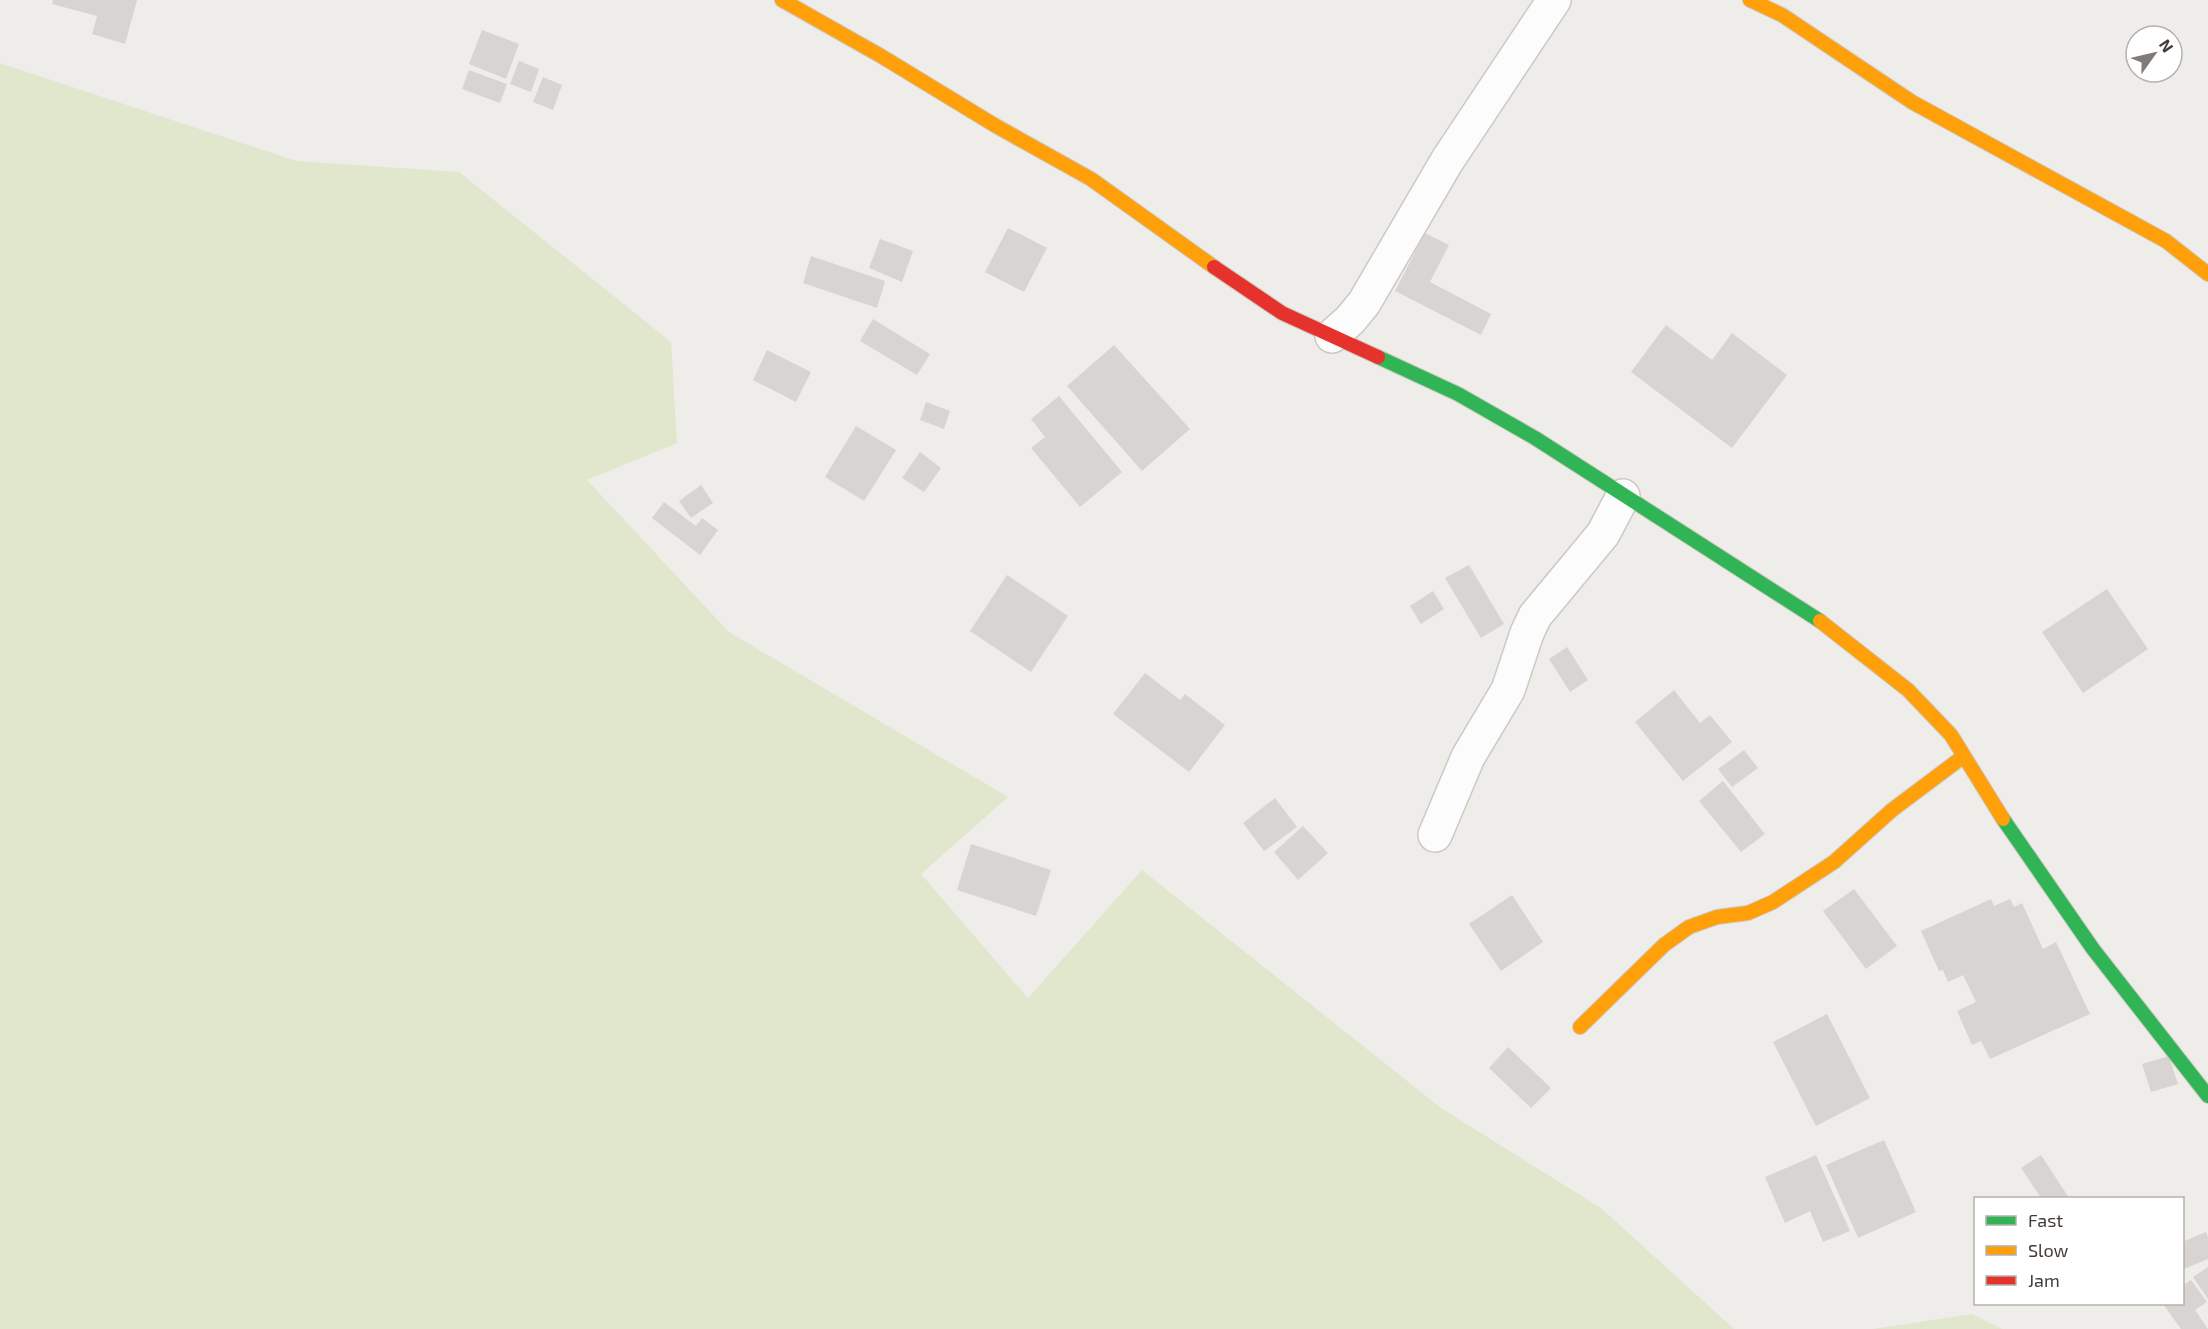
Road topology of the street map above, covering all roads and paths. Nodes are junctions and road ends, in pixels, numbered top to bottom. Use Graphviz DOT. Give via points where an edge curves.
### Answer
graph roads {
  1 [pos="782,0"];
  2 [pos="1554,0"];
  3 [pos="1750,0"];
  4 [pos="1787,8"];
  5 [pos="2208,274"];
  6 [pos="1332,336"];
  7 [pos="1623,496"];
  8 [pos="1964,756"];
  9 [pos="1435,835"];
  10 [pos="1580,1027"];
  11 [pos="2208,1096"];
  1 -- 6 [label="street" via="1090,179 1273,307"];
  2 -- 6 [label="street" via="1447,161 1364,303"];
  3 -- 4 [label="street"];
  4 -- 5 [label="street" via="1912,102 2166,241"];
  6 -- 7 [label="street" via="1458,394 1535,438"];
  7 -- 8 [label="street" via="1807,611 1908,690 1951,735"];
  7 -- 9 [label="street" via="1603,534 1535,616 1508,690 1468,757"];
  8 -- 10 [label="street" via="1892,810 1834,862 1773,902 1748,913 1717,917 1689,927 1664,945"];
  8 -- 11 [label="street" via="2093,949"];
}
